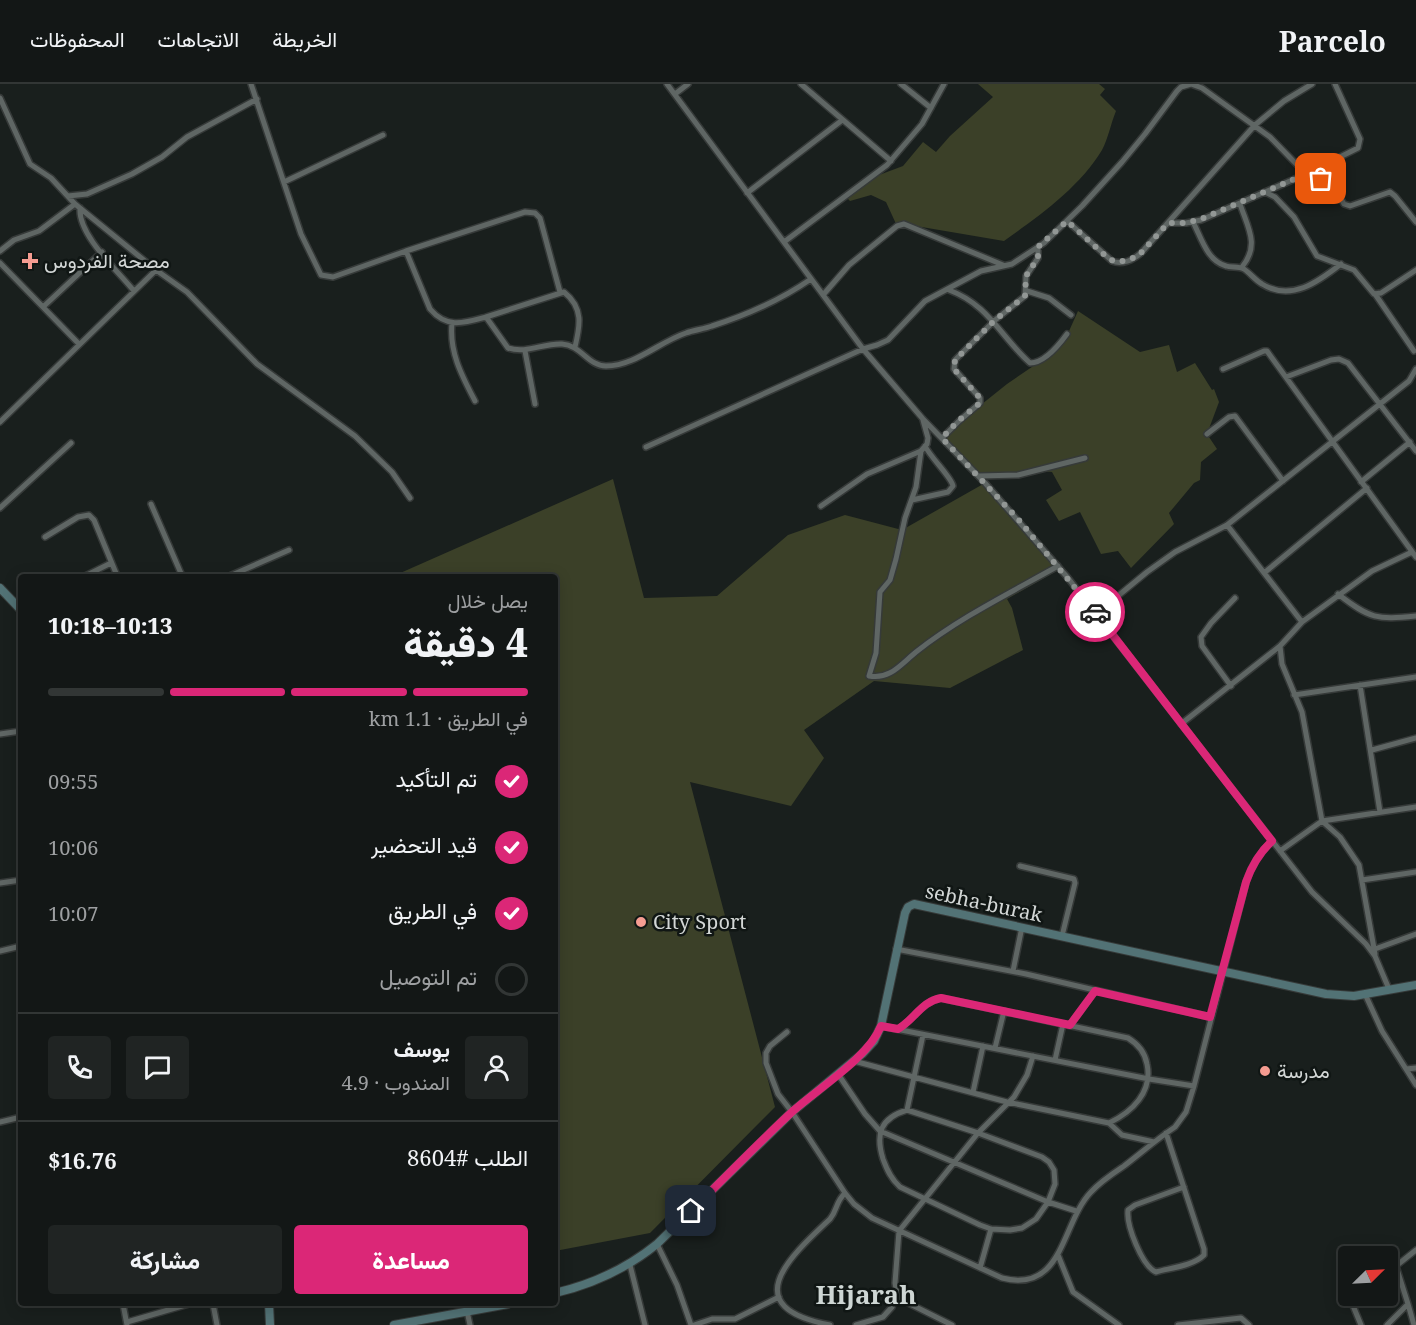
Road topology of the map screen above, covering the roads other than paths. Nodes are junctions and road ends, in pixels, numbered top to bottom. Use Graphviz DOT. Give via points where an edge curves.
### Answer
graph roads {
  1 [pos="251,84"];
  2 [pos="667,84"];
  3 [pos="688,84"];
  4 [pos="801,84"];
  5 [pos="901,84"];
  6 [pos="944,84"];
  7 [pos="1312,84"];
  8 [pos="1335,84"];
  9 [pos="675,94"];
  10 [pos="0,98"];
  11 [pos="257,99"];
  12 [pos="931,108"];
  13 [pos="841,121"];
  14 [pos="1255,125"];
  15 [pos="383,135"];
  16 [pos="891,161"];
  17 [pos="1306,174"];
  18 [pos="284,182"];
  19 [pos="1265,192"];
  20 [pos="747,193"];
  21 [pos="68,196"];
  22 [pos="1240,204"];
  23 [pos="77,206"];
  24 [pos="1067,221"];
  25 [pos="1193,222"];
  26 [pos="1416,222"];
  27 [pos="1168,223"];
  28 [pos="784,242"];
  29 [pos="1038,247"];
  30 [pos="0,251"];
  31 [pos="406,251"];
  32 [pos="102,252"];
  33 [pos="0,263"];
  34 [pos="1341,264"];
  35 [pos="1005,266"];
  36 [pos="1242,267"];
  37 [pos="156,270"];
  38 [pos="1416,270"];
  39 [pos="812,279"];
  40 [pos="949,290"];
  41 [pos="134,291"];
  42 [pos="1027,291"];
  43 [pos="560,292"];
  44 [pos="1375,294"];
  45 [pos="823,295"];
  46 [pos="43,307"];
  47 [pos="1071,315"];
  48 [pos="486,317"];
  49 [pos="994,321"];
  50 [pos="452,323"];
  51 [pos="1067,334"];
  52 [pos="80,344"];
  53 [pos="574,347"];
  54 [pos="864,349"];
  55 [pos="525,351"];
  56 [pos="1415,353"];
  57 [pos="1223,369"];
  58 [pos="1416,369"];
  59 [pos="1286,377"];
  60 [pos="475,401"];
  61 [pos="535,404"];
  62 [pos="1380,404"];
  63 [pos="922,419"];
  64 [pos="0,422"];
  65 [pos="1207,434"];
  66 [pos="942,438"];
  67 [pos="1332,441"];
  68 [pos="1410,442"];
  69 [pos="71,444"];
  70 [pos="925,446"];
  71 [pos="646,447"];
  72 [pos="1416,451"];
  73 [pos="921,452"];
  74 [pos="1085,458"];
  75 [pos="979,476"];
  76 [pos="1283,481"];
  77 [pos="1361,482"];
  78 [pos="1366,488"];
  79 [pos="410,498"];
  80 [pos="912,500"];
  81 [pos="151,504"];
  82 [pos="822,506"];
  83 [pos="0,508"];
  84 [pos="1227,525"];
  85 [pos="45,537"];
  86 [pos="289,550"];
  87 [pos="1414,554"];
  88 [pos="111,563"];
  89 [pos="1058,566"];
  90 [pos="1264,573"];
  91 [pos="89,574"];
  92 [pos="116,574"];
  93 [pos="181,574"];
  94 [pos="234,574"];
  95 [pos="0,588"];
  96 [pos="1338,594"];
  97 [pos="1235,598"];
  98 [pos="18,606"];
  99 [pos="1096,614"];
  100 [pos="1416,616"];
  101 [pos="1302,622"];
  102 [pos="1280,646"];
  103 [pos="1416,677"];
  104 [pos="1360,685"];
  105 [pos="1231,686"];
  106 [pos="1294,695"];
  107 [pos="1181,724"];
  108 [pos="18,731"];
  109 [pos="0,734"];
  110 [pos="1416,738"];
  111 [pos="1372,750"];
  112 [pos="1416,807"];
  113 [pos="1380,812"];
  114 [pos="1322,821"];
  115 [pos="1272,841"];
  116 [pos="1280,851"];
  117 [pos="1020,866"];
  118 [pos="1416,872"];
  119 [pos="18,880"];
  120 [pos="1362,880"];
  121 [pos="0,883"];
  122 [pos="1022,927"];
  123 [pos="1416,934"];
  124 [pos="1062,936"];
  125 [pos="18,947"];
  126 [pos="896,949"];
  127 [pos="0,951"];
  128 [pos="1375,952"];
  129 [pos="1222,970"];
  130 [pos="1013,971"];
  131 [pos="1416,985"];
  132 [pos="1389,989"];
  133 [pos="1095,991"];
  134 [pos="1365,994"];
  135 [pos="1004,1011"];
  136 [pos="1210,1017"];
  137 [pos="1063,1024"];
  138 [pos="1070,1025"];
  139 [pos="881,1026"];
  140 [pos="898,1029"];
  141 [pos="787,1032"];
  142 [pos="923,1035"];
  143 [pos="983,1046"];
  144 [pos="995,1048"];
  145 [pos="1033,1056"];
  146 [pos="1055,1060"];
  147 [pos="854,1061"];
  148 [pos="1416,1068"];
  149 [pos="1406,1069"];
  150 [pos="838,1074"];
  151 [pos="915,1076"];
  152 [pos="1149,1079"];
  153 [pos="1416,1085"];
  154 [pos="1194,1086"];
  155 [pos="973,1092"];
  156 [pos="1006,1102"];
  157 [pos="907,1110"];
  158 [pos="792,1112"];
  159 [pos="18,1118"];
  160 [pos="0,1122"];
  161 [pos="1109,1124"];
  162 [pos="880,1131"];
  163 [pos="978,1133"];
  164 [pos="1166,1133"];
  165 [pos="1154,1142"];
  166 [pos="956,1162"];
  167 [pos="1184,1188"];
  168 [pos="845,1193"];
  169 [pos="926,1199"];
  170 [pos="1048,1202"];
  171 [pos="1077,1211"];
  172 [pos="991,1229"];
  173 [pos="899,1231"];
  174 [pos="657,1244"];
  175 [pos="1416,1250"];
  176 [pos="1058,1256"];
  177 [pos="630,1264"];
  178 [pos="1398,1264"];
  179 [pos="980,1268"];
  180 [pos="1398,1272"];
  181 [pos="558,1292"];
  182 [pos="897,1294"];
  183 [pos="779,1297"];
  184 [pos="1408,1304"];
  185 [pos="123,1306"];
  186 [pos="183,1306"];
  187 [pos="213,1306"];
  188 [pos="269,1306"];
  189 [pos="496,1306"];
  190 [pos="1353,1306"];
  191 [pos="467,1311"];
  192 [pos="800,1317"];
  193 [pos="127,1324"];
  194 [pos="1116,1324"];
  195 [pos="217,1325"];
  196 [pos="270,1325"];
  197 [pos="394,1325"];
  198 [pos="470,1325"];
  199 [pos="645,1325"];
  200 [pos="693,1325"];
  201 [pos="804,1325"];
  202 [pos="830,1325"];
  203 [pos="856,1325"];
  204 [pos="952,1325"];
  205 [pos="1178,1325"];
  206 [pos="1249,1325"];
  207 [pos="1361,1325"];
  208 [pos="1387,1325"];
  209 [pos="1414,1325"];
  1 -- 11 [label="street"];
  2 -- 9 [label="street"];
  3 -- 9 [label="street"];
  4 -- 13 [label="street"];
  5 -- 12 [label="street"];
  6 -- 12 [label="street"];
  7 -- 14 [label="street"];
  8 -- 17 [label="street" via="1360,142 1353,151"];
  9 -- 20 [label="street"];
  10 -- 21 [label="street" via="30,164"];
  11 -- 18 [label="street"];
  11 -- 21 [label="street" via="187,137 132,174 87,194"];
  12 -- 16 [label="street"];
  13 -- 16 [label="street"];
  13 -- 20 [label="street"];
  14 -- 17 [label="street"];
  14 -- 24 [label="street" via="1196,84 1181,87 1128,155"];
  14 -- 27 [label="street"];
  15 -- 18 [label="street"];
  16 -- 28 [label="street"];
  17 -- 19 [label="street"];
  17 -- 26 [label="street" via="1331,183 1347,205 1390,192"];
  18 -- 31 [label="street" via="310,255 325,277 360,269"];
  19 -- 22 [label="street"];
  19 -- 34 [label="street" via="1294,217 1317,256"];
  20 -- 28 [label="street"];
  21 -- 23 [label="street"];
  22 -- 25 [label="street"];
  22 -- 36 [label="street" via="1252,245"];
  23 -- 30 [label="street"];
  23 -- 32 [label="street" via="83,228"];
  23 -- 37 [label="street"];
  24 -- 27 [label="street" via="1116,262 1139,255"];
  24 -- 29 [label="street"];
  25 -- 27 [label="street"];
  25 -- 36 [label="street" via="1212,257 1226,266"];
  28 -- 39 [label="street"];
  29 -- 35 [label="street"];
  29 -- 42 [label="street" via="1038,258 1026,276"];
  31 -- 43 [label="street" via="531,212 540,218"];
  31 -- 50 [label="street" via="430,309"];
  32 -- 41 [label="street"];
  32 -- 46 [label="street"];
  33 -- 46 [label="street"];
  34 -- 36 [label="street" via="1313,284 1292,292 1259,283"];
  34 -- 44 [label="street" via="1359,274"];
  35 -- 40 [label="street" via="981,271"];
  35 -- 45 [label="street" via="904,224 849,266"];
  37 -- 41 [label="street"];
  37 -- 79 [label="street" via="187,292 257,364 355,436 393,472"];
  38 -- 44 [label="street"];
  39 -- 45 [label="street"];
  39 -- 53 [label="street" via="770,303 687,332 621,364 600,366"];
  40 -- 49 [label="street" via="975,303"];
  40 -- 54 [label="street" via="922,303 885,342"];
  41 -- 52 [label="street"];
  42 -- 47 [label="street" via="1052,299"];
  42 -- 49 [label="street"];
  43 -- 48 [label="street"];
  43 -- 53 [label="street" via="569,296 580,318"];
  44 -- 56 [label="street"];
  45 -- 54 [label="street"];
  46 -- 52 [label="street"];
  48 -- 50 [label="street"];
  48 -- 55 [label="street" via="508,348"];
  49 -- 51 [label="street" via="1032,363"];
  49 -- 66 [label="street" via="955,360 956,372 980,398 980,403"];
  50 -- 60 [label="street" via="453,351"];
  52 -- 64 [label="street"];
  53 -- 55 [label="street" via="561,344"];
  54 -- 63 [label="street"];
  54 -- 71 [label="street"];
  55 -- 61 [label="street"];
  57 -- 59 [label="street" via="1266,351"];
  58 -- 62 [label="street" via="1409,381"];
  59 -- 62 [label="street" via="1341,360 1352,366"];
  59 -- 67 [label="street"];
  62 -- 67 [label="street"];
  62 -- 68 [label="street"];
  63 -- 66 [label="street"];
  63 -- 70 [label="street" via="928,438"];
  65 -- 76 [label="street" via="1235,416"];
  66 -- 75 [label="street"];
  67 -- 76 [label="street"];
  67 -- 77 [label="street"];
  68 -- 72 [label="street"];
  68 -- 77 [label="street"];
  69 -- 83 [label="street"];
  70 -- 73 [label="street"];
  70 -- 80 [label="street" via="935,463 952,479 953,486 948,492"];
  73 -- 80 [label="street"];
  73 -- 82 [label="street" via="867,474"];
  74 -- 75 [label="street" via="1018,475"];
  75 -- 89 [label="street"];
  76 -- 84 [label="street"];
  77 -- 78 [label="street"];
  78 -- 87 [label="street"];
  78 -- 90 [label="street"];
  80 -- 89 [label="street" via="890,580 880,592 876,653 869,676 879,678 897,670 945,631"];
  81 -- 93 [label="street"];
  84 -- 90 [label="street"];
  84 -- 99 [label="street" via="1174,552"];
  85 -- 88 [label="street" via="89,515"];
  86 -- 94 [label="street"];
  87 -- 96 [label="street" via="1372,571"];
  88 -- 91 [label="street"];
  88 -- 92 [label="street"];
  89 -- 99 [label="street"];
  90 -- 101 [label="street"];
  95 -- 98 [label="main road"];
  96 -- 100 [label="street" via="1377,618"];
  96 -- 101 [label="street"];
  97 -- 105 [label="street" via="1201,637 1202,646"];
  99 -- 107 [label="street"];
  101 -- 102 [label="street"];
  102 -- 105 [label="street"];
  102 -- 106 [label="street" via="1282,664"];
  103 -- 104 [label="street"];
  104 -- 106 [label="street"];
  104 -- 111 [label="street"];
  105 -- 107 [label="street"];
  106 -- 114 [label="street" via="1302,712"];
  107 -- 115 [label="street"];
  108 -- 109 [label="street"];
  110 -- 111 [label="street"];
  111 -- 113 [label="street"];
  112 -- 113 [label="street"];
  113 -- 114 [label="street"];
  114 -- 116 [label="street"];
  114 -- 120 [label="street" via="1349,848"];
  115 -- 116 [label="street"];
  115 -- 129 [label="street" via="1252,866"];
  116 -- 128 [label="street" via="1318,899"];
  117 -- 124 [label="street" via="1074,879"];
  118 -- 120 [label="street"];
  119 -- 121 [label="street"];
  120 -- 128 [label="street"];
  122 -- 124 [label="main road, sebha-burak"];
  122 -- 126 [label="main road, sebha-burak" via="917,904 906,910"];
  122 -- 130 [label="street"];
  123 -- 128 [label="street"];
  124 -- 129 [label="main road, sebha-burak"];
  125 -- 127 [label="street"];
  126 -- 130 [label="street"];
  126 -- 139 [label="main road, sebha-burak"];
  128 -- 132 [label="street"];
  129 -- 134 [label="main road, sebha-burak" via="1342,997"];
  129 -- 136 [label="street"];
  130 -- 133 [label="street"];
  131 -- 132 [label="main road, sebha-burak"];
  132 -- 134 [label="main road, sebha-burak"];
  133 -- 136 [label="street"];
  133 -- 138 [label="street"];
  134 -- 149 [label="street"];
  135 -- 137 [label="street"];
  135 -- 140 [label="street" via="939,998"];
  135 -- 144 [label="street"];
  136 -- 154 [label="street"];
  137 -- 138 [label="street"];
  137 -- 146 [label="street"];
  138 -- 152 [label="street" via="1131,1040 1144,1054"];
  139 -- 140 [label="street"];
  139 -- 147 [label="main road, sebha-burak" via="874,1041"];
  140 -- 142 [label="street"];
  141 -- 158 [label="street" via="770,1046 766,1063 778,1094"];
  142 -- 143 [label="street"];
  142 -- 151 [label="street"];
  143 -- 144 [label="street"];
  143 -- 155 [label="street"];
  144 -- 145 [label="street"];
  145 -- 146 [label="street"];
  145 -- 156 [label="street" via="1025,1080"];
  146 -- 152 [label="street"];
  147 -- 150 [label="main road, sebha-burak"];
  147 -- 151 [label="street"];
  148 -- 149 [label="street"];
  149 -- 153 [label="street"];
  150 -- 158 [label="main road, sebha-burak"];
  150 -- 162 [label="street"];
  151 -- 155 [label="street"];
  151 -- 157 [label="street"];
  152 -- 154 [label="street"];
  152 -- 161 [label="street" via="1138,1101"];
  154 -- 164 [label="street" via="1183,1118"];
  155 -- 156 [label="street"];
  156 -- 161 [label="street"];
  156 -- 163 [label="street"];
  157 -- 162 [label="street" via="891,1118"];
  157 -- 163 [label="street"];
  158 -- 168 [label="street"];
  158 -- 174 [label="main road, sebha-burak"];
  159 -- 160 [label="street"];
  161 -- 165 [label="street" via="1122,1135"];
  162 -- 166 [label="street"];
  162 -- 169 [label="street" via="880,1148 891,1178 900,1187"];
  163 -- 166 [label="street"];
  163 -- 170 [label="street" via="1049,1162 1056,1177"];
  164 -- 165 [label="street"];
  164 -- 167 [label="street"];
  165 -- 171 [label="street" via="1101,1182"];
  166 -- 169 [label="street"];
  166 -- 170 [label="street"];
  167 -- 167 [label="street" via="1128,1210 1134,1239 1149,1269 1156,1272 1204,1255"];
  168 -- 173 [label="street" via="863,1212"];
  168 -- 183 [label="street" via="834,1214 786,1264 778,1282"];
  169 -- 172 [label="street"];
  169 -- 173 [label="street"];
  170 -- 171 [label="street"];
  170 -- 172 [label="street" via="1036,1219 1022,1228"];
  171 -- 176 [label="street"];
  172 -- 179 [label="street"];
  173 -- 179 [label="street"];
  173 -- 182 [label="street"];
  174 -- 177 [label="main road, sebha-burak"];
  174 -- 200 [label="street"];
  175 -- 178 [label="street"];
  176 -- 179 [label="street" via="1043,1272 1019,1280 1002,1278"];
  176 -- 194 [label="street" via="1073,1292"];
  177 -- 181 [label="main road, sebha-burak" via="591,1284"];
  177 -- 199 [label="street"];
  180 -- 184 [label="street"];
  182 -- 203 [label="street" via="883,1317"];
  182 -- 204 [label="street"];
  183 -- 192 [label="street" via="784,1306"];
  183 -- 200 [label="street" via="735,1319 712,1319"];
  184 -- 208 [label="street"];
  184 -- 209 [label="street"];
  185 -- 193 [label="street"];
  186 -- 193 [label="street"];
  187 -- 195 [label="street"];
  188 -- 196 [label="main road"];
  189 -- 191 [label="main road"];
  190 -- 207 [label="street"];
  191 -- 197 [label="main road"];
  191 -- 198 [label="street"];
  192 -- 201 [label="street"];
  192 -- 202 [label="street"];
  205 -- 206 [label="street" via="1241,1318"];
}
